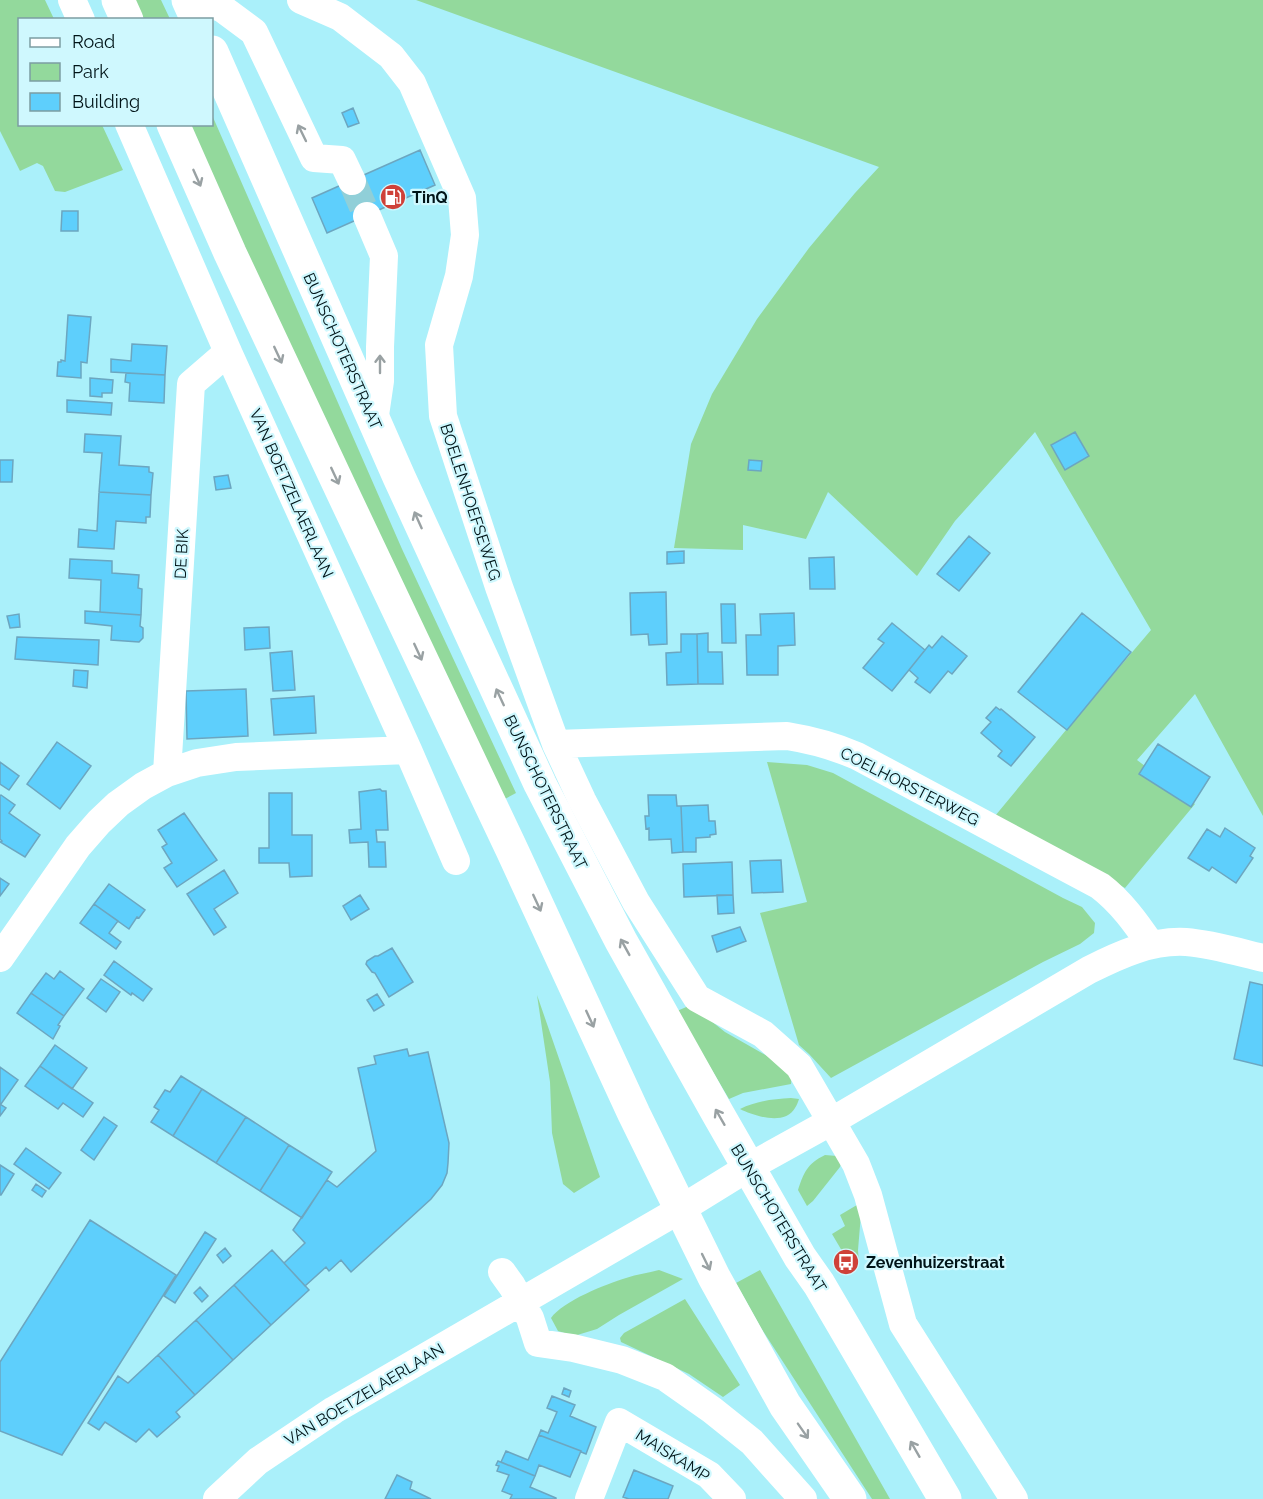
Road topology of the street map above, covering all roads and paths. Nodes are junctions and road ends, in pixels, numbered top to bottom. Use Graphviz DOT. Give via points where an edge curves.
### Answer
graph roads {
  1 [pos="72,0"];
  2 [pos="118,0"];
  3 [pos="188,0"];
  4 [pos="203,0"];
  5 [pos="301,0"];
  6 [pos="80,18"];
  7 [pos="126,18"];
  8 [pos="196,18"];
  9 [pos="213,54"];
  10 [pos="130,126"];
  11 [pos="174,126"];
  12 [pos="351,181"];
  13 [pos="367,216"];
  14 [pos="228,352"];
  15 [pos="374,422"];
  16 [pos="556,744"];
  17 [pos="408,750"];
  18 [pos="167,773"];
  19 [pos="456,861"];
  20 [pos="1151,945"];
  21 [pos="0,958"];
  22 [pos="1263,958"];
  23 [pos="832,1122"];
  24 [pos="749,1167"];
  25 [pos="681,1209"];
  26 [pos="502,1272"];
  27 [pos="520,1301"];
  28 [pos="217,1499"];
  29 [pos="589,1499"];
  30 [pos="732,1499"];
  31 [pos="803,1499"];
  32 [pos="850,1499"];
  33 [pos="945,1499"];
  34 [pos="1014,1499"];
  1 -- 6 [label="street"];
  2 -- 7 [label="main road"];
  3 -- 8 [label="main road"];
  12 -- 4 [label="street, one-way" via="342,160 314,158 254,32 223,9"];
  5 -- 16 [label="street, BOELENHOEFSEWEG" via="340,17 391,56 412,83 462,198 465,235 459,276 439,345 443,416"];
  9 -- 15 [label="main road, BUNSCHOTERSTRAAT"];
  10 -- 14 [label="street, VAN BOETZELAERLAAN"];
  11 -- 25 [label="main road, one-way" via="230,253"];
  15 -- 13 [label="street, one-way" via="380,381 384,256"];
  14 -- 17 [label="street, VAN BOETZELAERLAAN"];
  14 -- 18 [label="street, DE BIK" via="191,384"];
  24 -- 15 [label="main road, BUNSCHOTERSTRAAT, one-way" via="621,941 540,784"];
  16 -- 20 [label="street, COELHORSTERWEG" via="787,736 821,742 857,756 1100,886 1122,906"];
  16 -- 23 [label="street, BUNSCHOTERSTRAAT" via="636,902 697,998 763,1034 799,1066"];
  17 -- 18 [label="street" via="236,757"];
  17 -- 19 [label="street, VAN BOETZELAERLAAN"];
  18 -- 21 [label="street" via="118,804 99,822"];
  20 -- 22 [label="street" via="1185,942"];
  20 -- 23 [label="street" via="1089,970"];
  23 -- 24 [label="street"];
  23 -- 34 [label="street, BUNSCHOTERSTRAAT" via="868,1195 903,1324"];
  24 -- 25 [label="street, VAN BOETZELAERLAAN"];
  33 -- 24 [label="main road, BUNSCHOTERSTRAAT, one-way"];
  25 -- 27 [label="street, VAN BOETZELAERLAAN"];
  25 -- 32 [label="main road, one-way" via="785,1405"];
  26 -- 27 [label="street"];
  27 -- 28 [label="street, VAN BOETZELAERLAAN" via="334,1410 258,1461"];
  27 -- 31 [label="street" via="538,1342 622,1360 665,1377 752,1442"];
  29 -- 30 [label="street, MAISKAMP" via="618,1422 710,1475"];
}
